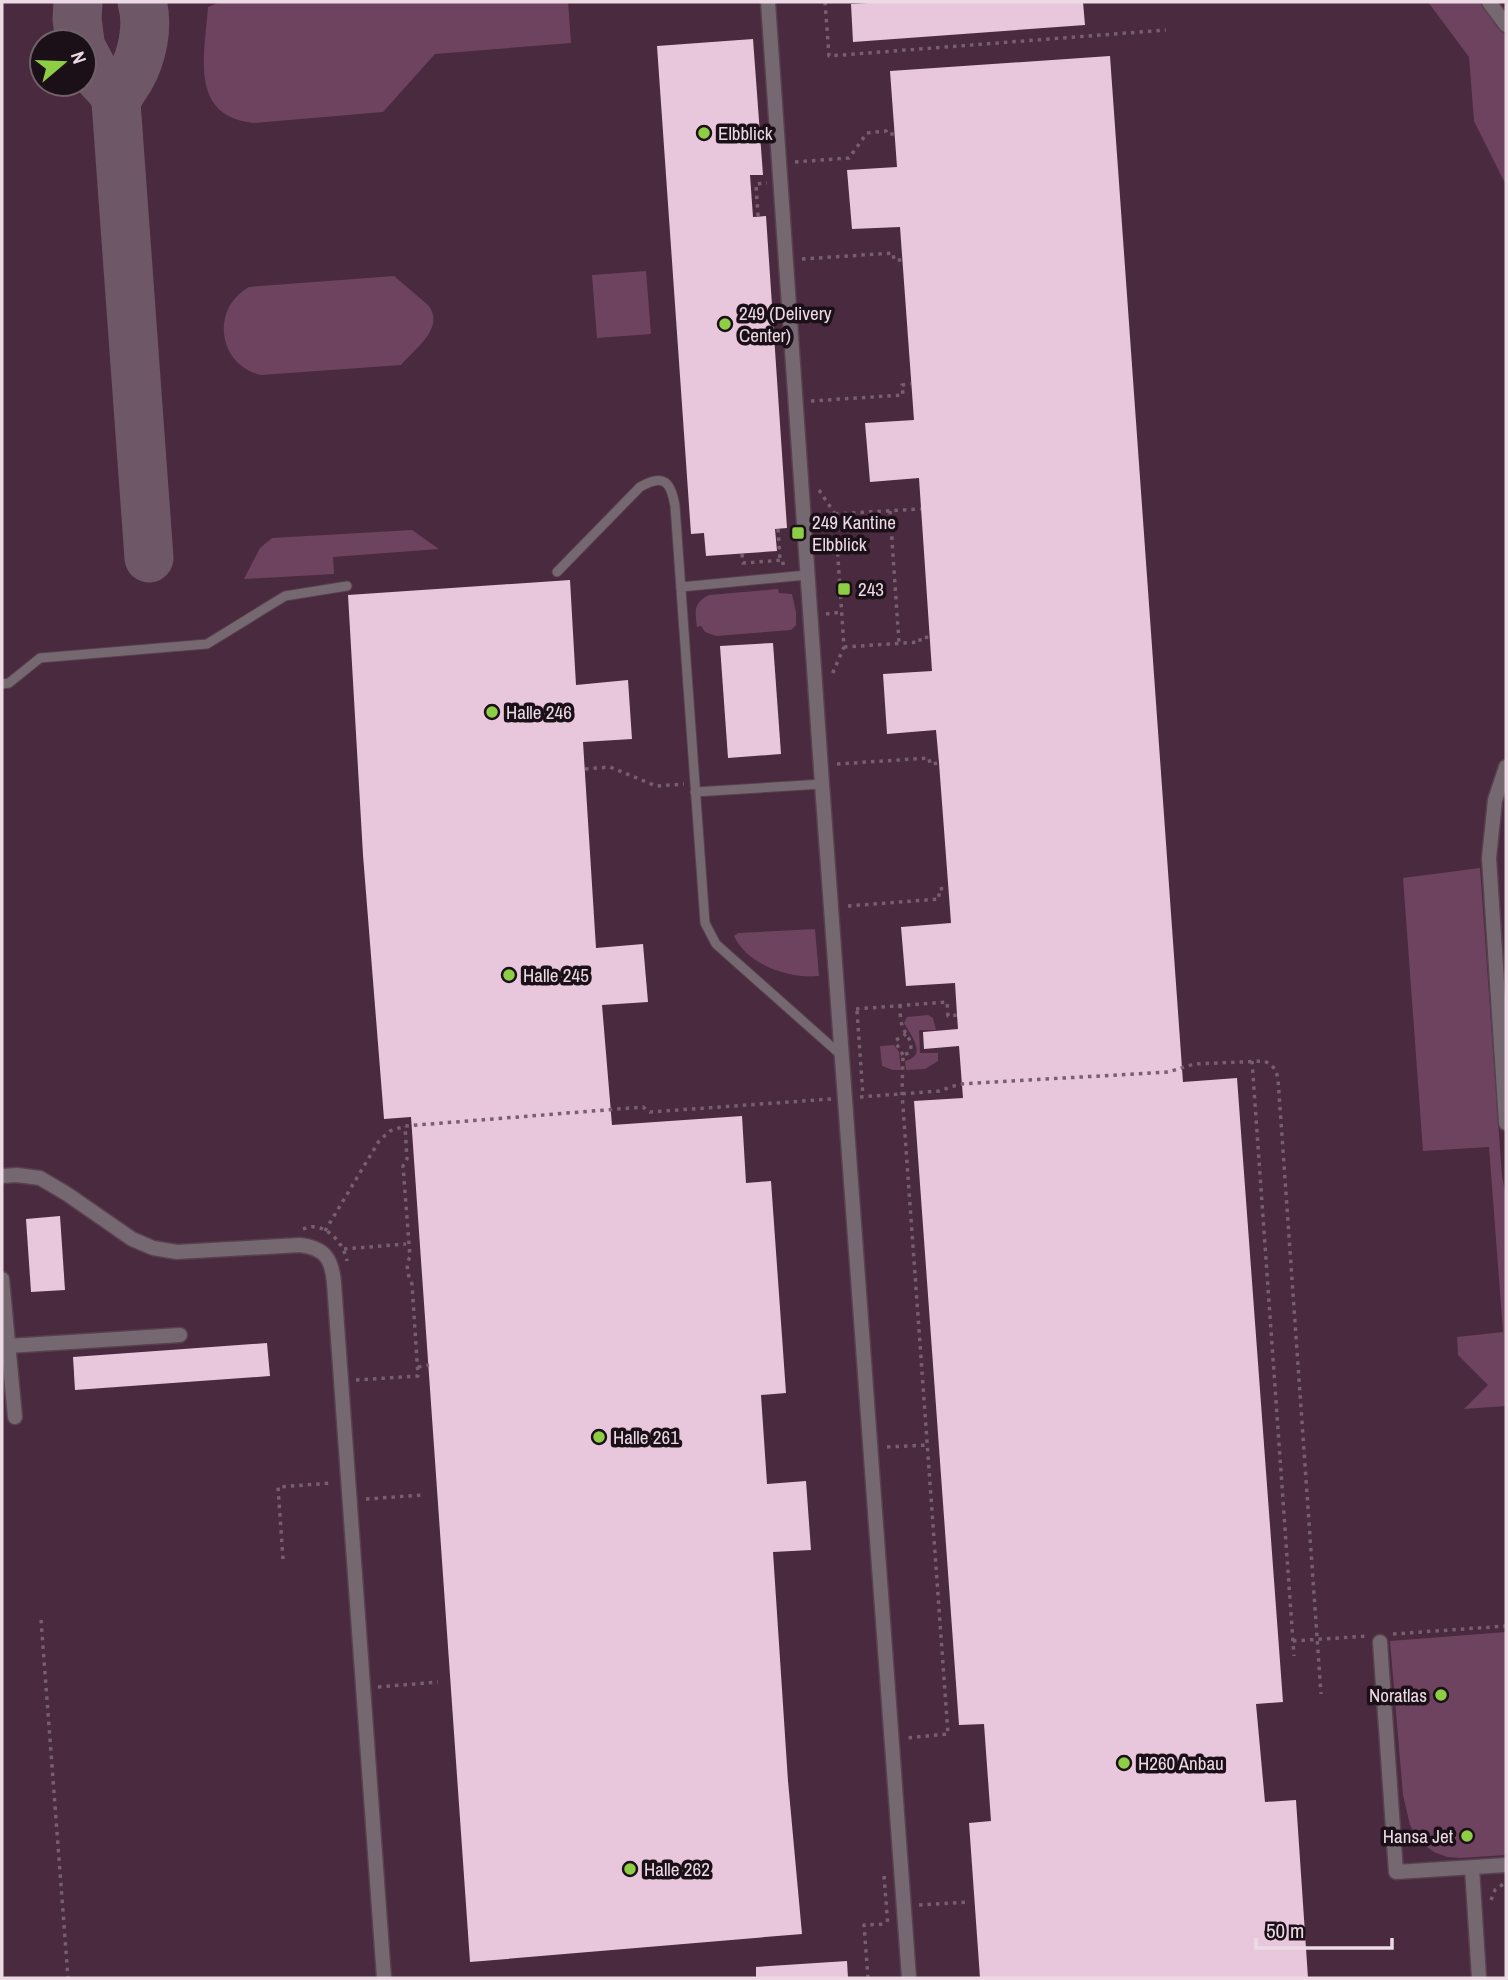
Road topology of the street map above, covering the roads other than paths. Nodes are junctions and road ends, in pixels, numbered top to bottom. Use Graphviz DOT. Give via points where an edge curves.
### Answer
graph roads {
  1 [pos="768,2"];
  2 [pos="1489,2"];
  3 [pos="1506,25"];
  4 [pos="557,572"];
  5 [pos="807,575"];
  6 [pos="347,586"];
  7 [pos="681,587"];
  8 [pos="2,684"];
  9 [pos="1506,767"];
  10 [pos="822,784"];
  11 [pos="695,792"];
  12 [pos="842,1056"];
  13 [pos="1506,1123"];
  14 [pos="2,1176"];
  15 [pos="2,1279"];
  16 [pos="180,1335"];
  17 [pos="8,1346"];
  18 [pos="15,1417"];
  19 [pos="1379,1637"];
  20 [pos="1506,1865"];
  21 [pos="1472,1868"];
  22 [pos="384,1978"];
  23 [pos="909,1978"];
  24 [pos="1479,1978"];
  1 -- 5 [label="street"];
  2 -- 3 [label="street"];
  4 -- 7 [label="lane" via="640,486 660,480 672,490"];
  5 -- 7 [label="lane"];
  5 -- 10 [label="street"];
  6 -- 8 [label="lane" via="285,596 208,644 40,658"];
  7 -- 11 [label="lane"];
  9 -- 13 [label="street" via="1495,800 1489,858"];
  10 -- 11 [label="lane"];
  10 -- 12 [label="street"];
  11 -- 12 [label="lane" via="705,923 716,944"];
  12 -- 23 [label="street"];
  14 -- 22 [label="street" via="40,1178 132,1240 153,1248 177,1252 300,1245 318,1249 330,1262"];
  15 -- 17 [label="street"];
  16 -- 17 [label="street"];
  17 -- 18 [label="street"];
  19 -- 21 [label="street" via="1396,1872"];
  20 -- 21 [label="street"];
  21 -- 24 [label="street"];
}
